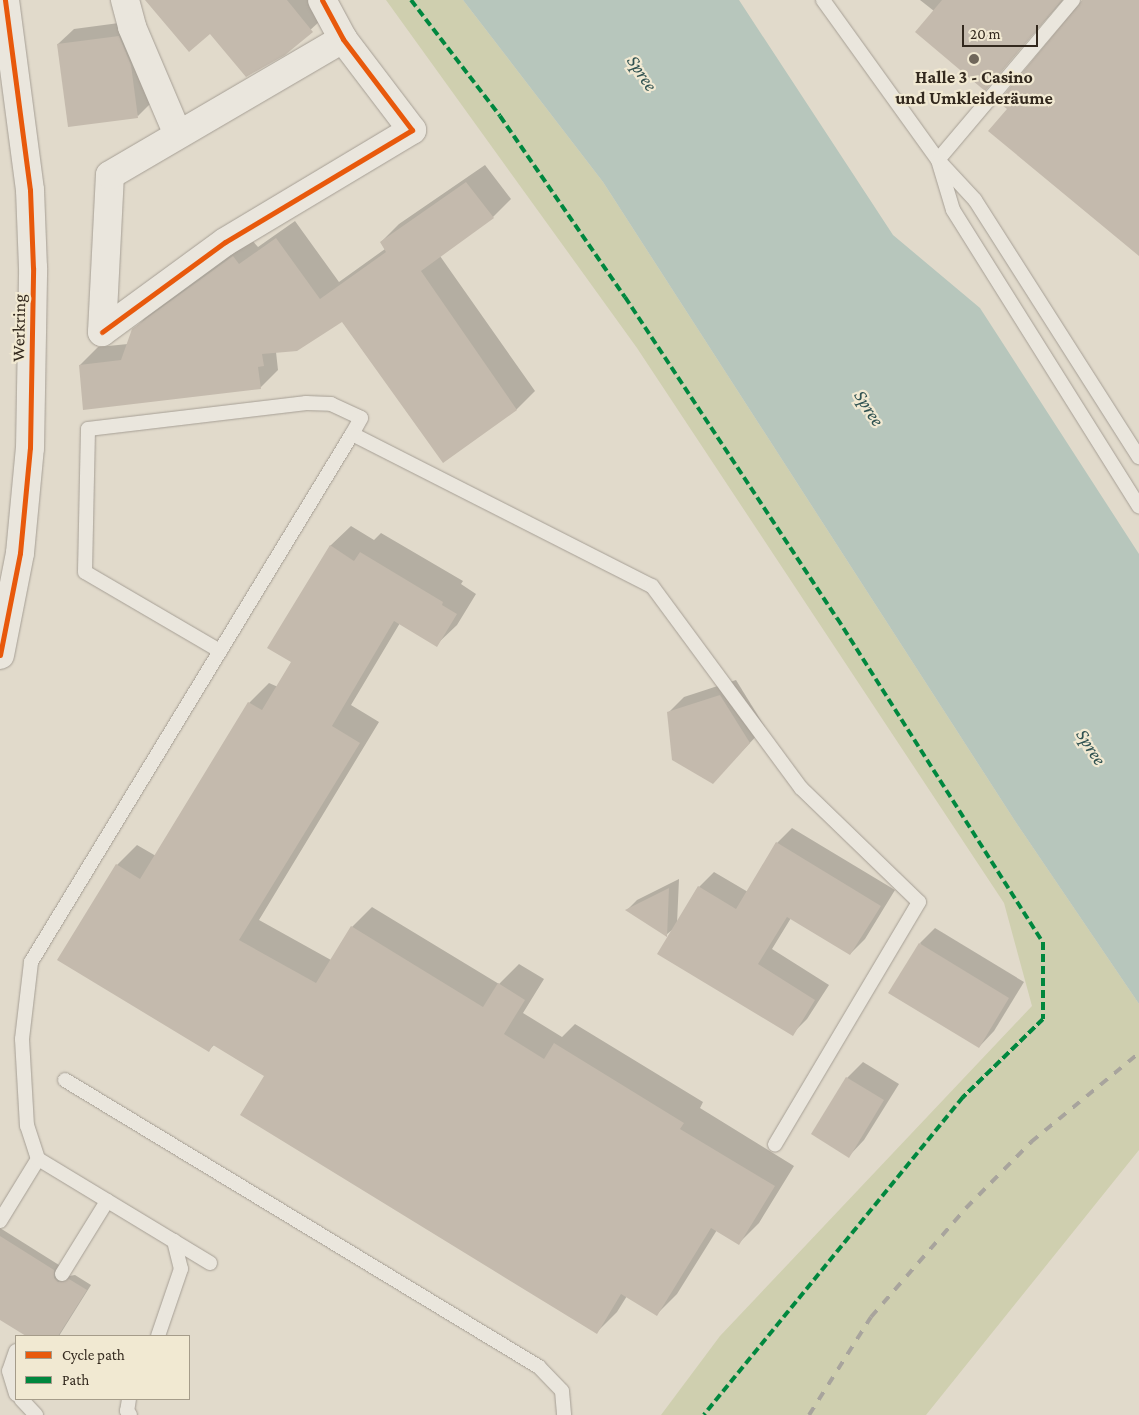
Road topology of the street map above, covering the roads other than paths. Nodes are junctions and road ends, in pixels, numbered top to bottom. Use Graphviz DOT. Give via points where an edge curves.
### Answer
graph roads {
  1 [pos="5,0"];
  2 [pos="125,0"];
  3 [pos="322,0"];
  4 [pos="823,0"];
  5 [pos="1073,0"];
  6 [pos="343,38"];
  7 [pos="178,135"];
  8 [pos="938,160"];
  9 [pos="352,434"];
  10 [pos="1139,457"];
  11 [pos="1139,506"];
  12 [pos="220,651"];
  13 [pos="0,655"];
  14 [pos="65,1080"];
  15 [pos="776,1145"];
  16 [pos="38,1159"];
  17 [pos="107,1200"];
  18 [pos="0,1221"];
  19 [pos="174,1241"];
  20 [pos="210,1263"];
  21 [pos="62,1274"];
  22 [pos="158,1335"];
  23 [pos="15,1354"];
  24 [pos="15,1391"];
  25 [pos="22,1400"];
  26 [pos="129,1400"];
  27 [pos="36,1415"];
  28 [pos="130,1415"];
  29 [pos="564,1415"];
  1 -- 13 [label="street, Werkring" via="30,190 33,268 30,448 20,554"];
  2 -- 7 [label="street" via="132,27"];
  3 -- 6 [label="street"];
  4 -- 8 [label="lane"];
  5 -- 8 [label="lane"];
  6 -- 7 [label="street"];
  6 -- 7 [label="street" via="412,130 225,242 102,332 110,175"];
  8 -- 10 [label="lane" via="975,200"];
  8 -- 11 [label="lane" via="953,210"];
  9 -- 12 [label="lane"];
  9 -- 12 [label="lane" via="361,418 331,404 306,404 88,429 85,572"];
  9 -- 15 [label="lane" via="652,586 800,788 919,902"];
  12 -- 16 [label="lane" via="31,962 22,1039 27,1126"];
  14 -- 29 [label="lane" via="540,1368 562,1391"];
  16 -- 17 [label="lane"];
  16 -- 18 [label="lane"];
  17 -- 19 [label="lane"];
  17 -- 21 [label="lane"];
  19 -- 20 [label="lane"];
  19 -- 22 [label="lane" via="181,1269"];
  23 -- 24 [label="lane" via="9,1371"];
  25 -- 27 [label="lane"];
  26 -- 28 [label="lane" via="127,1411"];
}
